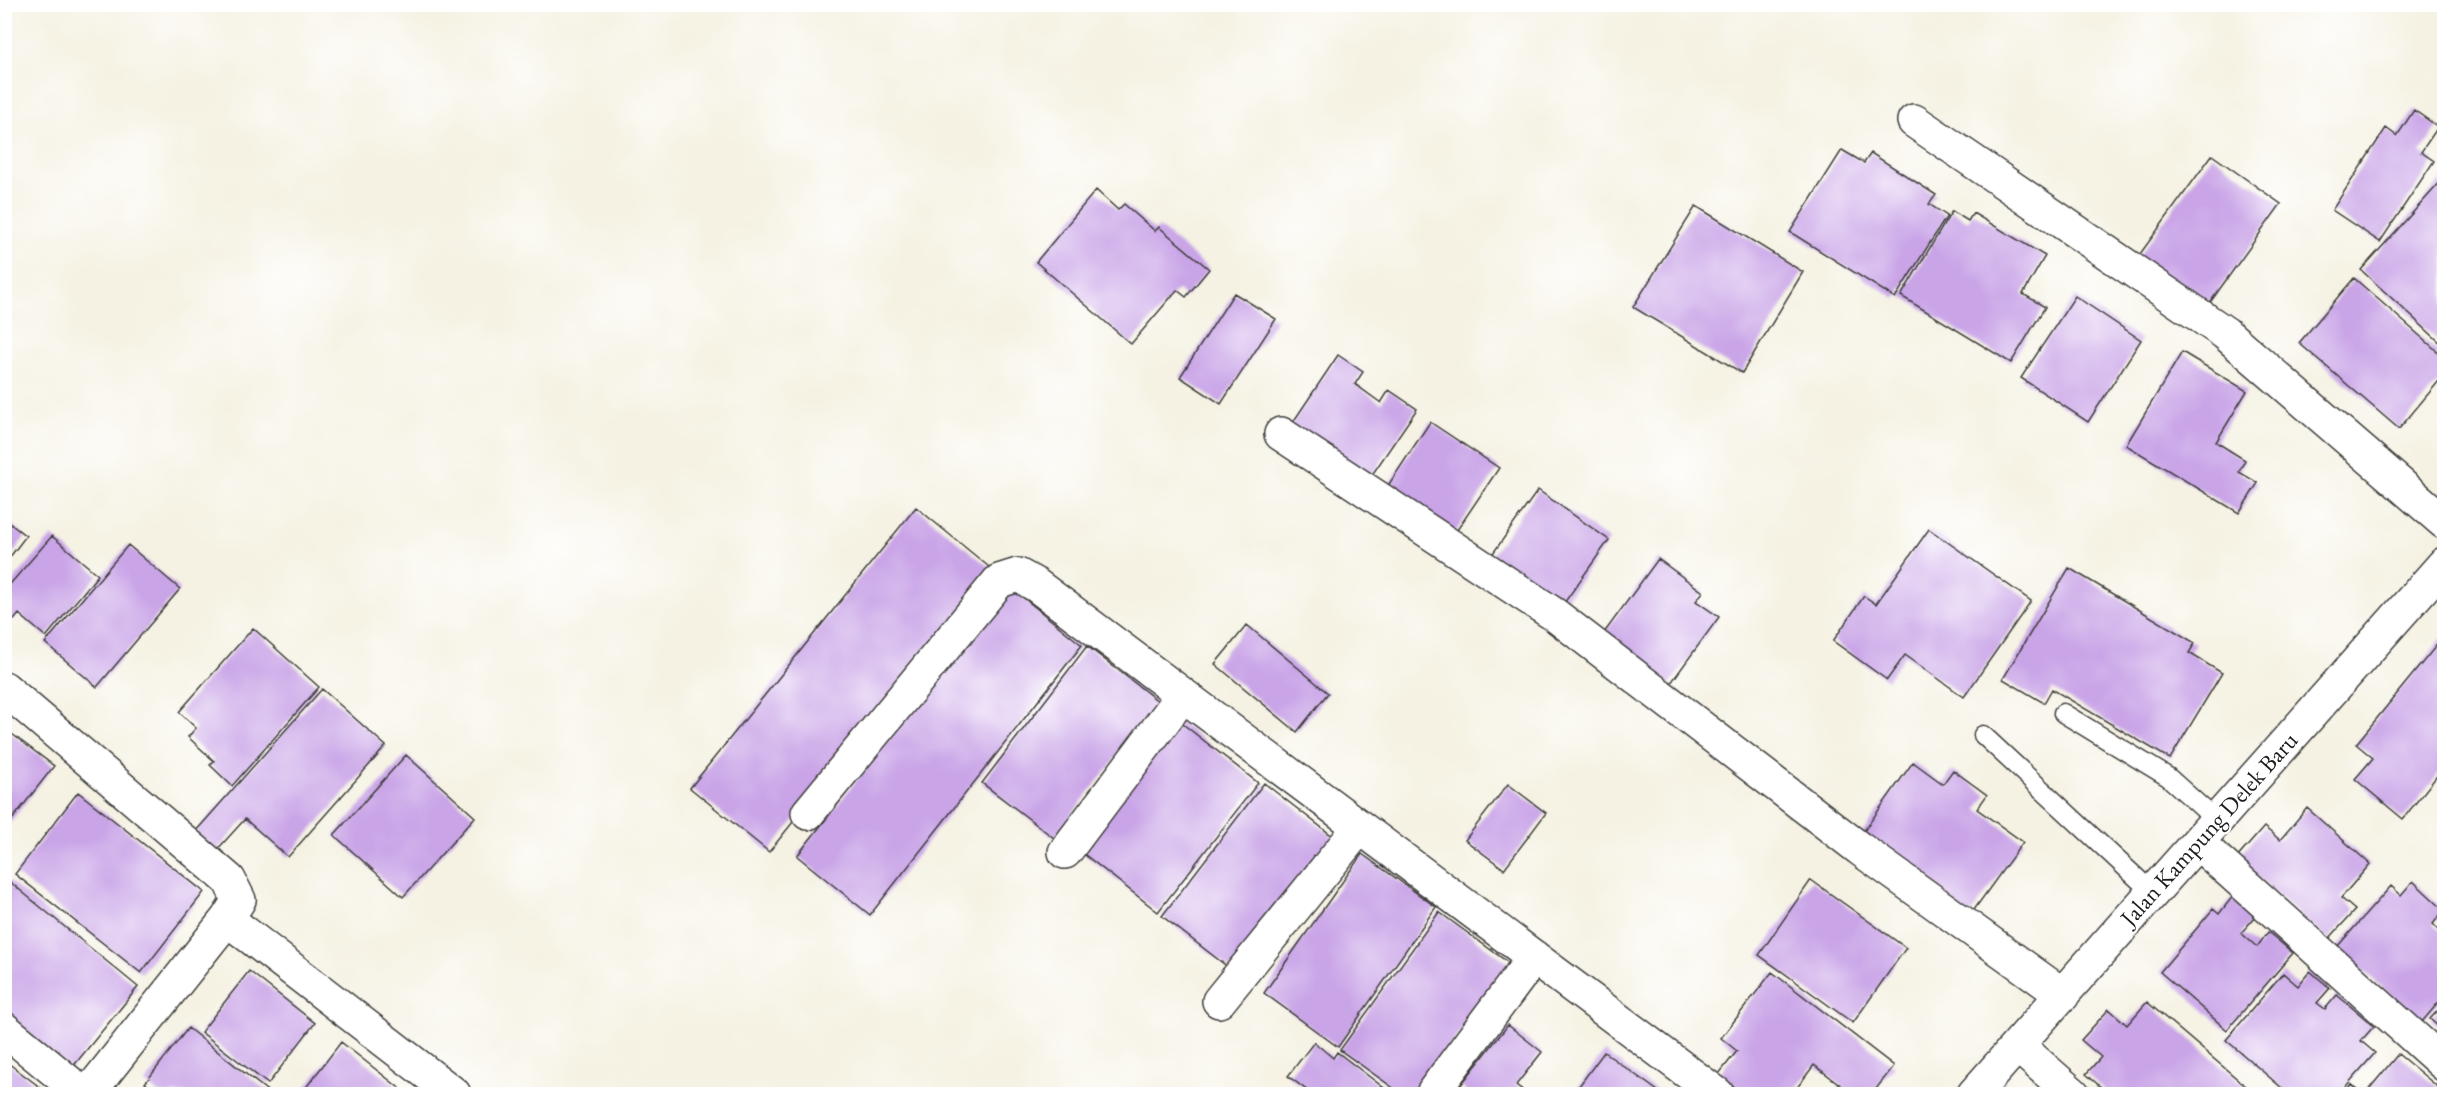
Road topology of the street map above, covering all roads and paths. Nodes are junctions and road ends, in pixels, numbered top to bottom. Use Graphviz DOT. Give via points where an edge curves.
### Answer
graph roads {
  1 [pos="1914,121"];
  2 [pos="1281,434"];
  3 [pos="2445,522"];
  4 [pos="2444,565"];
  5 [pos="4,688"];
  6 [pos="1183,695"];
  7 [pos="2063,713"];
  8 [pos="1983,735"];
  9 [pos="808,813"];
  10 [pos="1360,827"];
  11 [pos="2207,832"];
  12 [pos="1065,852"];
  13 [pos="2153,893"];
  14 [pos="227,920"];
  15 [pos="1534,957"];
  16 [pos="2063,995"];
  17 [pos="1219,1000"];
  18 [pos="4,1029"];
  19 [pos="2018,1046"];
  20 [pos="2445,1064"];
  21 [pos="1434,1091"];
  22 [pos="83,1095"];
  23 [pos="88,1095"];
  24 [pos="454,1095"];
  25 [pos="1717,1095"];
  26 [pos="1974,1095"];
  27 [pos="2073,1095"];
  1 -- 3 [label="street" via="2225,333"];
  2 -- 16 [label="street" via="1555,615 1860,849"];
  4 -- 11 [label="street, Jalan Kampung Delek Baru"];
  5 -- 14 [label="street" via="229,880 239,900"];
  6 -- 9 [label="street" via="1018,574 999,581"];
  6 -- 10 [label="street"];
  6 -- 12 [label="street"];
  7 -- 11 [label="lane" via="2168,777"];
  8 -- 13 [label="lane"];
  10 -- 15 [label="street"];
  10 -- 17 [label="street"];
  11 -- 13 [label="street, Jalan Kampung Delek Baru"];
  11 -- 20 [label="street"];
  13 -- 16 [label="street, Jalan Kampung Delek Baru"];
  14 -- 23 [label="street"];
  14 -- 24 [label="street"];
  15 -- 21 [label="street"];
  15 -- 25 [label="street"];
  16 -- 19 [label="street, Jalan Kampung Delek Baru"];
  18 -- 22 [label="street"];
  19 -- 26 [label="street, Jalan Kampung Delek Baru"];
  19 -- 27 [label="street"];
}
